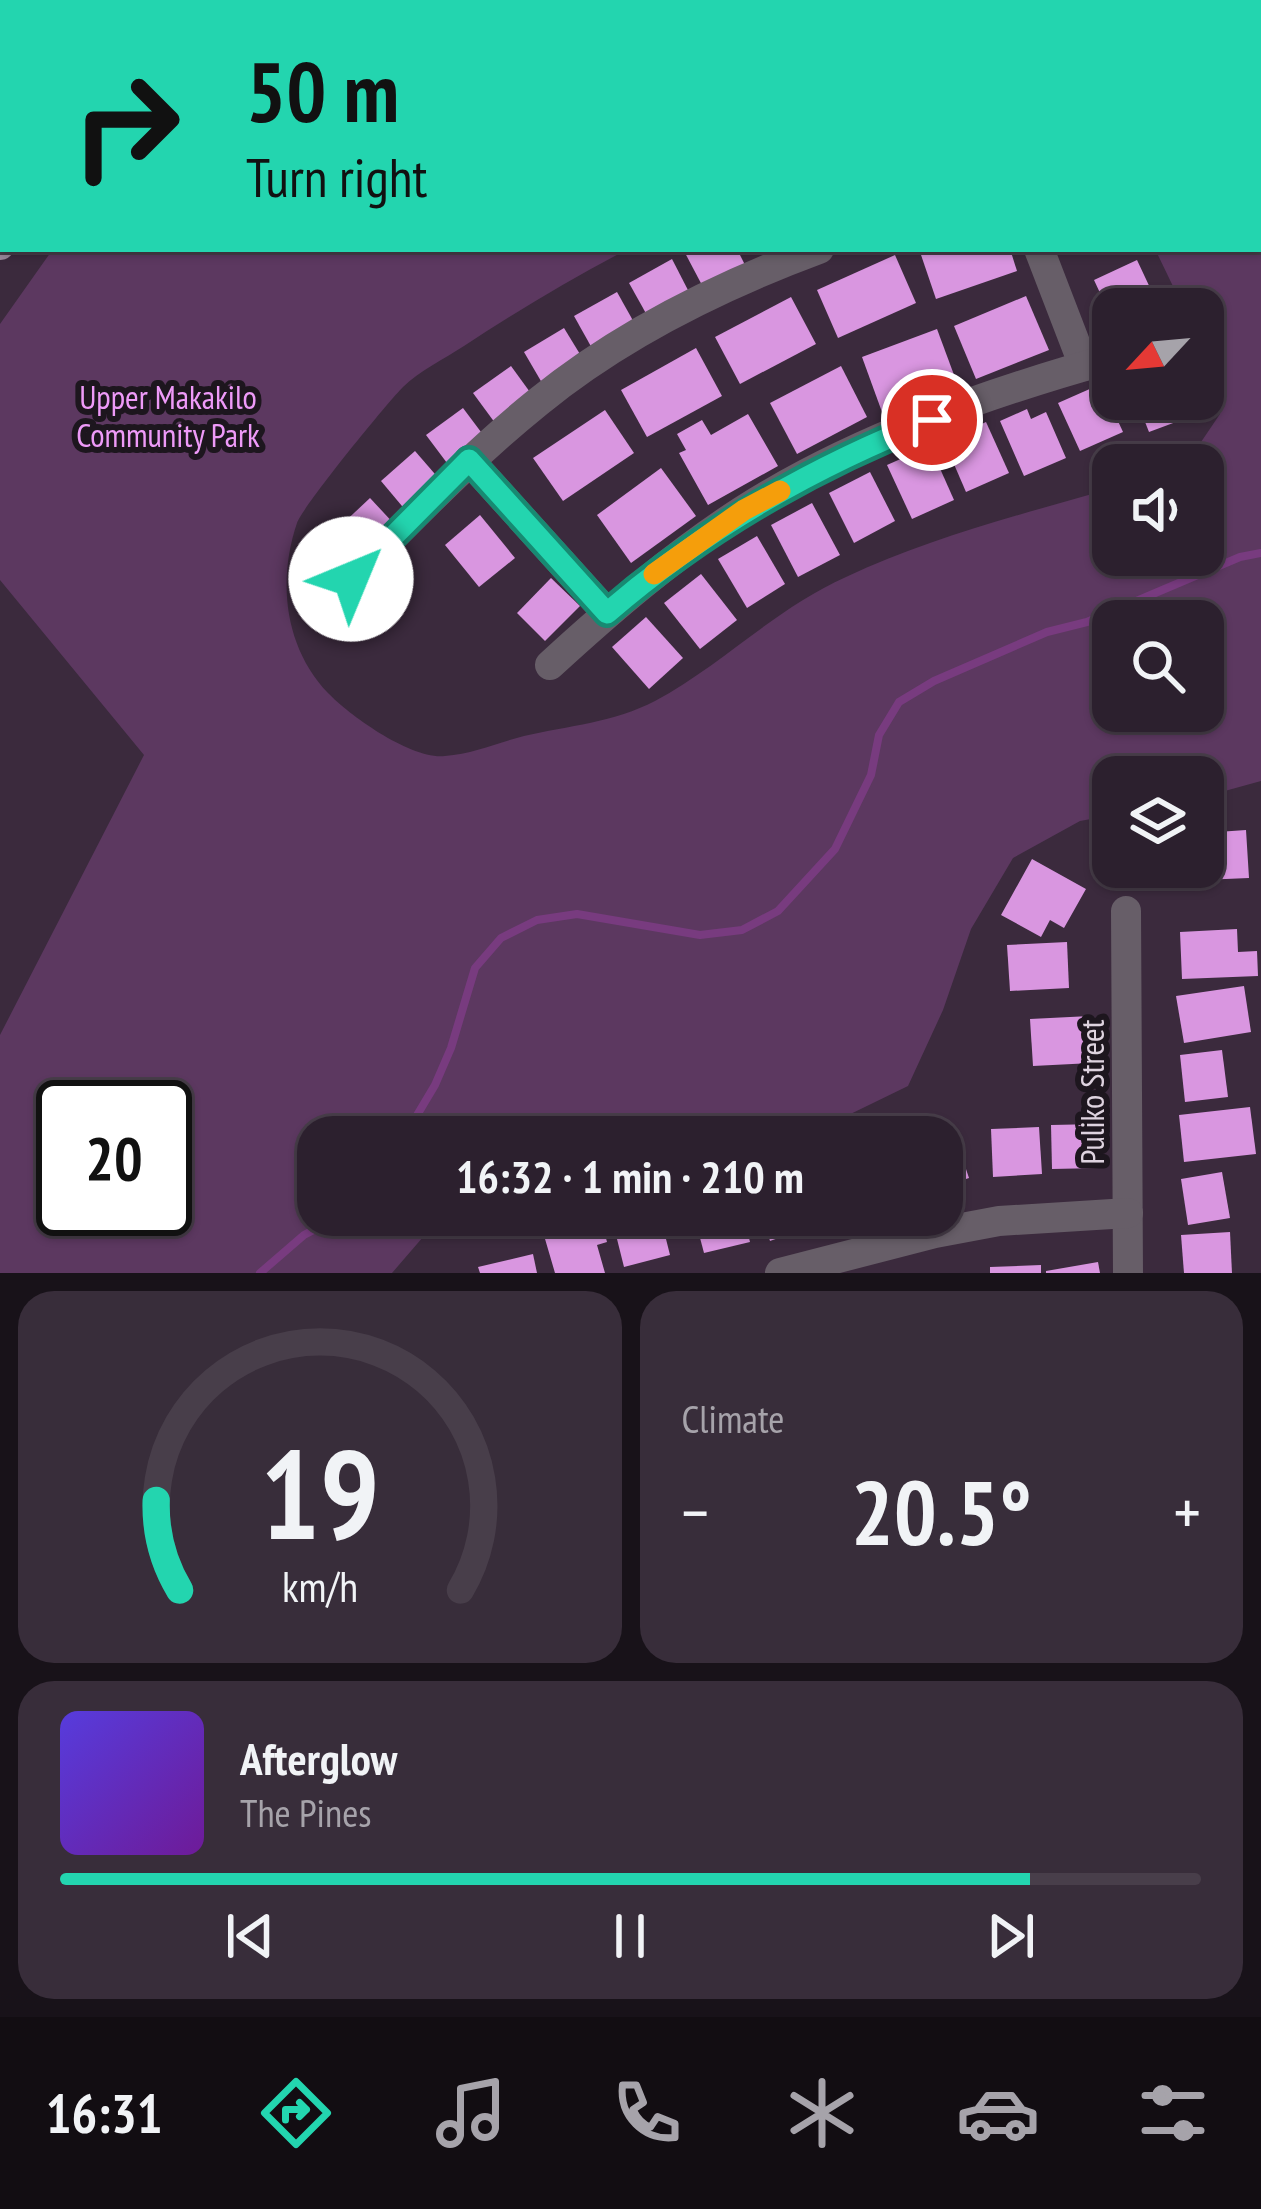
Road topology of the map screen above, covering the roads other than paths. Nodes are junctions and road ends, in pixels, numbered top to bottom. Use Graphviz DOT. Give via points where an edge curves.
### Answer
graph roads {
  1 [pos="812,252"];
  2 [pos="1041,252"];
  3 [pos="1092,351"];
  4 [pos="1092,364"];
  5 [pos="469,460"];
  6 [pos="351,579"];
  7 [pos="607,613"];
  8 [pos="550,665"];
  9 [pos="1126,911"];
  10 [pos="1128,1213"];
  11 [pos="780,1273"];
  12 [pos="1128,1273"];
  1 -- 5 [label="street" via="701,298 619,345"];
  2 -- 3 [label="street"];
  4 -- 7 [label="street" via="854,451 744,510"];
  5 -- 6 [label="street"];
  5 -- 7 [label="street"];
  7 -- 8 [label="street"];
  9 -- 10 [label="street, Puliko Street"];
  10 -- 11 [label="street" via="999,1221"];
  10 -- 12 [label="street, Puliko Street"];
}
